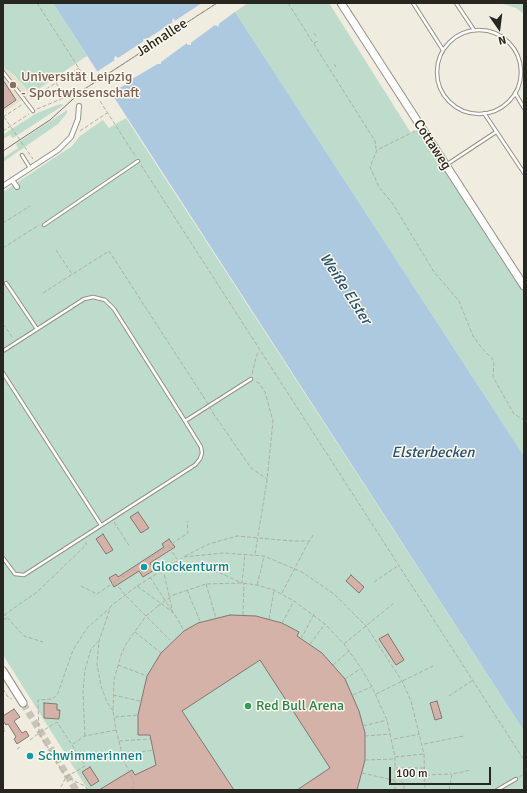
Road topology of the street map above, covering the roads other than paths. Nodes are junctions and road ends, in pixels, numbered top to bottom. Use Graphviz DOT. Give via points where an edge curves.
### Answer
graph roads {
  1 [pos="341,3"];
  2 [pos="413,3"];
  3 [pos="456,3"];
  4 [pos="474,30"];
  5 [pos="443,50"];
  6 [pos="3,72"];
  7 [pos="515,93"];
  8 [pos="79,106"];
  9 [pos="524,108"];
  10 [pos="33,111"];
  11 [pos="484,113"];
  12 [pos="496,132"];
  13 [pos="22,155"];
  14 [pos="138,161"];
  15 [pos="446,165"];
  16 [pos="30,168"];
  17 [pos="524,173"];
  18 [pos="12,180"];
  19 [pos="3,186"];
  20 [pos="17,187"];
  21 [pos="43,224"];
  22 [pos="6,283"];
  23 [pos="524,286"];
  24 [pos="37,329"];
  25 [pos="3,351"];
  26 [pos="3,373"];
  27 [pos="251,379"];
  28 [pos="185,421"];
  29 [pos="101,525"];
  30 [pos="3,558"];
  31 [pos="3,670"];
  32 [pos="23,703"];
  33 [pos="516,779"];
  34 [pos="497,790"];
  1 -- 15 [label="street, Cottaweg"];
  2 -- 5 [label="lane"];
  3 -- 4 [label="lane"];
  4 -- 5 [label="lane" via="456,37"];
  4 -- 7 [label="lane" via="499,35 514,49 521,68"];
  5 -- 11 [label="lane" via="437,75 444,95 460,109"];
  6 -- 10 [label="lane"];
  7 -- 9 [label="lane"];
  7 -- 11 [label="lane" via="502,106"];
  8 -- 16 [label="street" via="78,119 71,137 58,150"];
  11 -- 12 [label="lane"];
  12 -- 15 [label="lane"];
  12 -- 17 [label="lane"];
  13 -- 16 [label="lane"];
  14 -- 21 [label="lane"];
  15 -- 23 [label="street, Cottaweg"];
  16 -- 18 [label="street"];
  18 -- 19 [label="street"];
  18 -- 20 [label="street"];
  22 -- 24 [label="lane"];
  24 -- 25 [label="lane"];
  24 -- 28 [label="lane" via="84,299 97,297 105,300"];
  26 -- 29 [label="lane"];
  27 -- 28 [label="lane"];
  28 -- 29 [label="lane" via="201,447 202,456 198,462"];
  29 -- 30 [label="lane" via="21,575 12,571"];
  31 -- 32 [label="street"];
  33 -- 34 [label="lane"];
}
